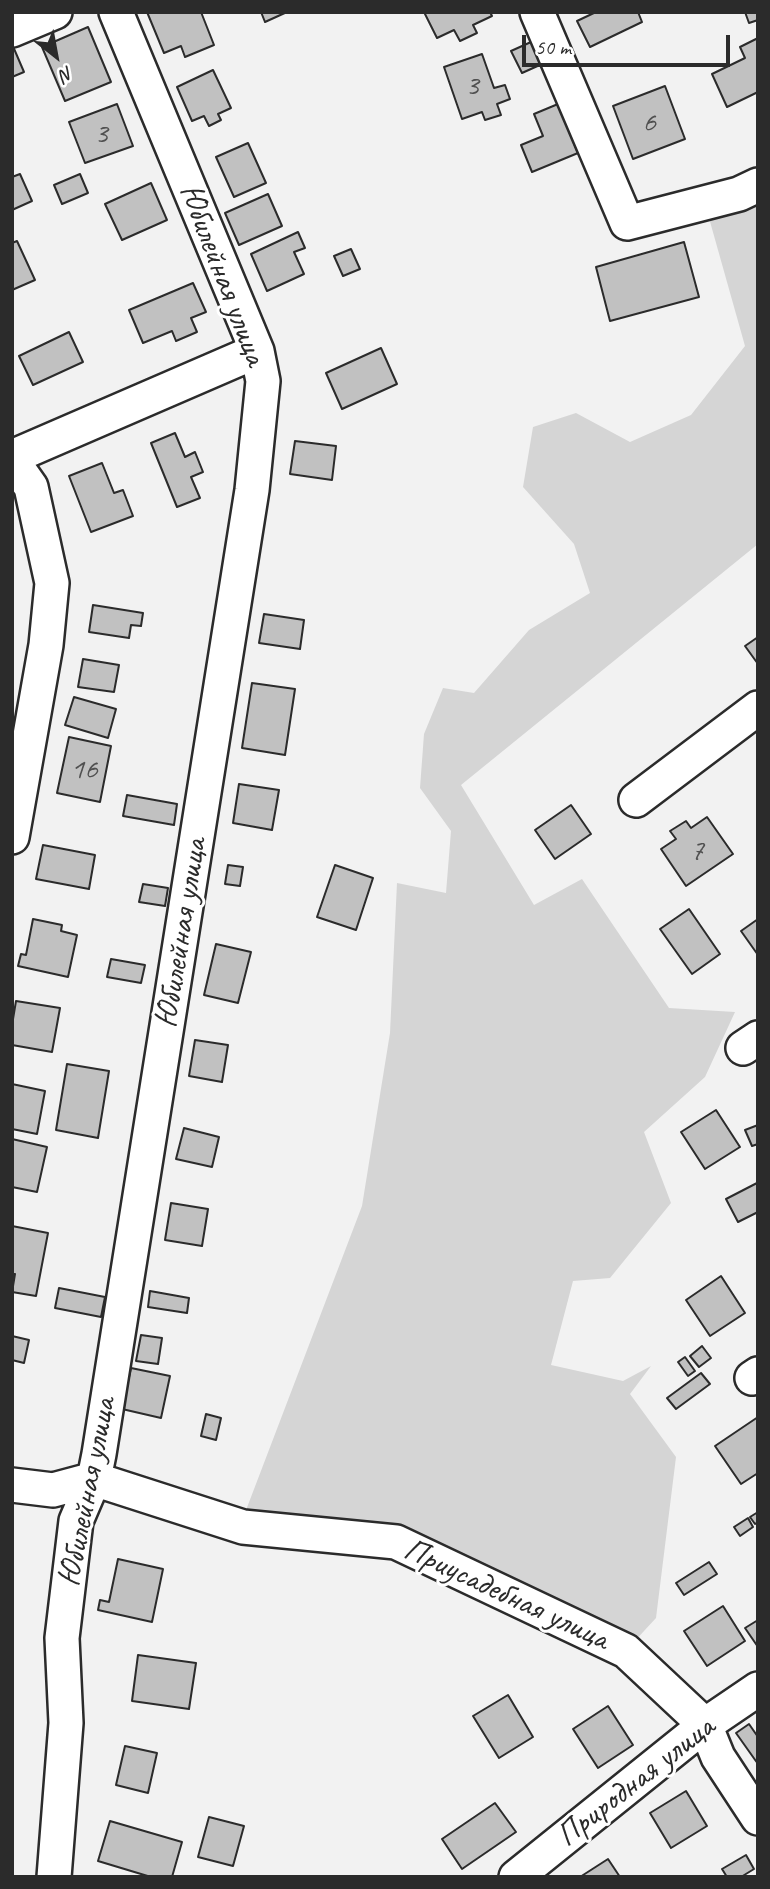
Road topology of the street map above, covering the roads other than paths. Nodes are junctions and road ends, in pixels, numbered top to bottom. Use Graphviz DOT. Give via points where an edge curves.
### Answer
graph roads {
  1 [pos="55,12"];
  2 [pos="116,12"];
  3 [pos="537,12"];
  4 [pos="12,30"];
  5 [pos="758,185"];
  6 [pos="257,351"];
  7 [pos="12,459"];
  8 [pos="758,708"];
  9 [pos="636,800"];
  10 [pos="12,837"];
  11 [pos="94,1479"];
  12 [pos="12,1485"];
  13 [pos="758,1689"];
  14 [pos="705,1725"];
  15 [pos="758,1818"];
  16 [pos="54,1877"];
  17 [pos="516,1877"];
  1 -- 4 [label="street"];
  2 -- 6 [label="street, Юбилейная улица"];
  3 -- 5 [label="street" via="627,223"];
  6 -- 7 [label="street"];
  6 -- 11 [label="street, Юбилейная улица" via="263,381 252,490"];
  7 -- 10 [label="street" via="31,487 52,583 46,645"];
  8 -- 9 [label="street"];
  11 -- 12 [label="street" via="53,1490"];
  11 -- 14 [label="street, Приусадебная улица" via="243,1527 396,1542 626,1651"];
  11 -- 16 [label="street, Юбилейная улица" via="76,1521 62,1638 66,1723"];
  13 -- 14 [label="street, Природная улица"];
  14 -- 15 [label="street, Приусадебная улица" via="719,1757"];
  14 -- 17 [label="street, Природная улица"];
}
